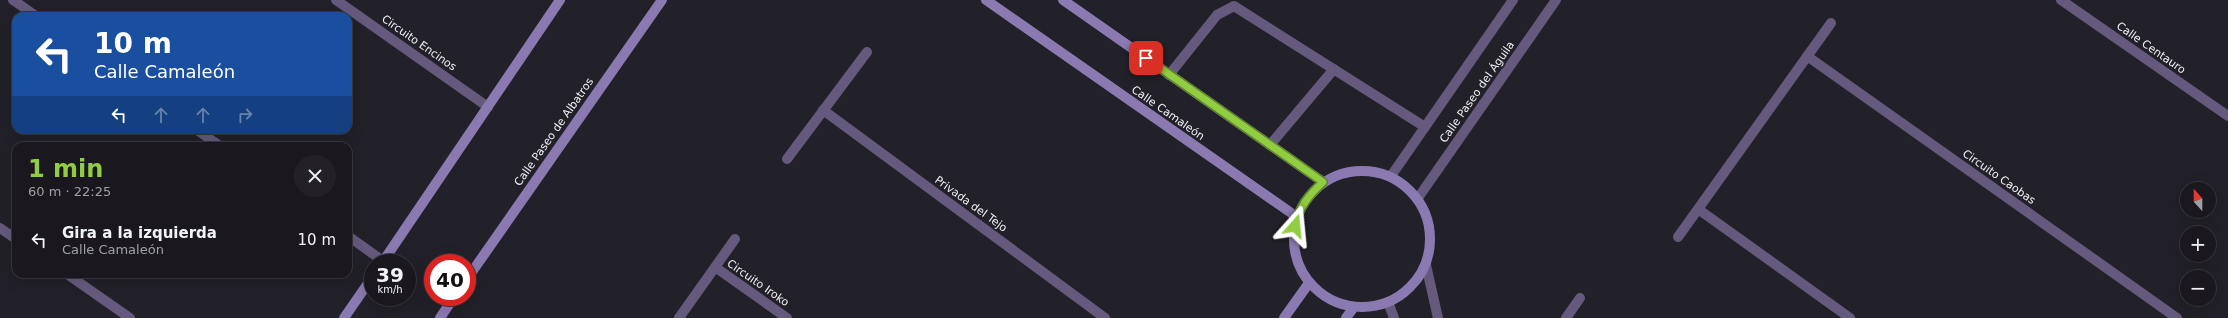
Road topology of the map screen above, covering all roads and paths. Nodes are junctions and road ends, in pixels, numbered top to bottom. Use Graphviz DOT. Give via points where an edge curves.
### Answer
graph roads {
  1 [pos="13,0"];
  2 [pos="336,0"];
  3 [pos="560,0"];
  4 [pos="662,0"];
  5 [pos="986,0"];
  6 [pos="1063,0"];
  7 [pos="1513,0"];
  8 [pos="1556,0"];
  9 [pos="2061,0"];
  10 [pos="30,12"];
  11 [pos="1831,23"];
  12 [pos="867,52"];
  13 [pos="1808,56"];
  14 [pos="1334,69"];
  15 [pos="1169,75"];
  16 [pos="488,107"];
  17 [pos="824,110"];
  18 [pos="2228,116"];
  19 [pos="1425,127"];
  20 [pos="203,134"];
  21 [pos="214,142"];
  22 [pos="1270,145"];
  23 [pos="787,159"];
  24 [pos="1391,176"];
  25 [pos="1323,182"];
  26 [pos="1418,198"];
  27 [pos="1698,209"];
  28 [pos="1297,217"];
  29 [pos="0,228"];
  30 [pos="12,236"];
  31 [pos="1678,237"];
  32 [pos="352,239"];
  33 [pos="735,239"];
  34 [pos="372,254"];
  35 [pos="388,254"];
  36 [pos="1426,265"];
  37 [pos="476,266"];
  38 [pos="715,267"];
  39 [pos="73,278"];
  40 [pos="1309,283"];
  41 [pos="364,289"];
  42 [pos="1580,298"];
  43 [pos="1388,302"];
  44 [pos="448,306"];
  45 [pos="1354,307"];
  46 [pos="130,318"];
  47 [pos="344,318"];
  48 [pos="440,318"];
  49 [pos="678,318"];
  50 [pos="787,318"];
  51 [pos="1105,318"];
  52 [pos="1284,318"];
  53 [pos="1346,318"];
  54 [pos="1394,318"];
  55 [pos="1438,318"];
  56 [pos="1566,318"];
  57 [pos="1850,318"];
  58 [pos="2177,318"];
  1 -- 10 [label="street"];
  2 -- 16 [label="street, Circuito Encinos"];
  3 -- 16 [label="street"];
  4 -- 37 [label="street, Calle Paseo de Albatros"];
  5 -- 28 [label="street, Calle Camaleón"];
  6 -- 15 [label="street"];
  7 -- 19 [label="street, Calle Paseo del Águila"];
  8 -- 26 [label="street, Calle Paseo del Águila"];
  9 -- 18 [label="street, Calle Centauro"];
  11 -- 13 [label="street"];
  12 -- 17 [label="street"];
  13 -- 27 [label="street"];
  13 -- 58 [label="street, Circuito Caobas"];
  14 -- 15 [label="street" via="1234,6 1218,15"];
  14 -- 19 [label="street"];
  14 -- 22 [label="street"];
  15 -- 22 [label="street"];
  16 -- 35 [label="street"];
  17 -- 23 [label="street"];
  17 -- 51 [label="street, Privada del Tejo"];
  19 -- 24 [label="street, Calle Paseo del Águila"];
  20 -- 21 [label="street"];
  22 -- 25 [label="street"];
  24 -- 25 [label="street" via="1374,171 1356,170 1339,174"];
  24 -- 26 [label="street"];
  25 -- 28 [label="street" via="1303,204"];
  26 -- 36 [label="street" via="1427,214 1431,231"];
  27 -- 31 [label="street"];
  27 -- 57 [label="street"];
  28 -- 40 [label="street" via="1293,234 1294,252"];
  29 -- 30 [label="street"];
  32 -- 34 [label="street"];
  33 -- 38 [label="street"];
  36 -- 43 [label="street" via="1404,294"];
  36 -- 55 [label="street"];
  38 -- 49 [label="street"];
  38 -- 50 [label="street, Circuito Iroko"];
  39 -- 46 [label="street"];
  40 -- 45 [label="street" via="1322,295 1337,303"];
  40 -- 52 [label="street"];
  41 -- 47 [label="street"];
  42 -- 56 [label="street"];
  43 -- 45 [label="street" via="1371,307"];
  43 -- 54 [label="street"];
  44 -- 48 [label="street"];
  45 -- 53 [label="street"];
}
